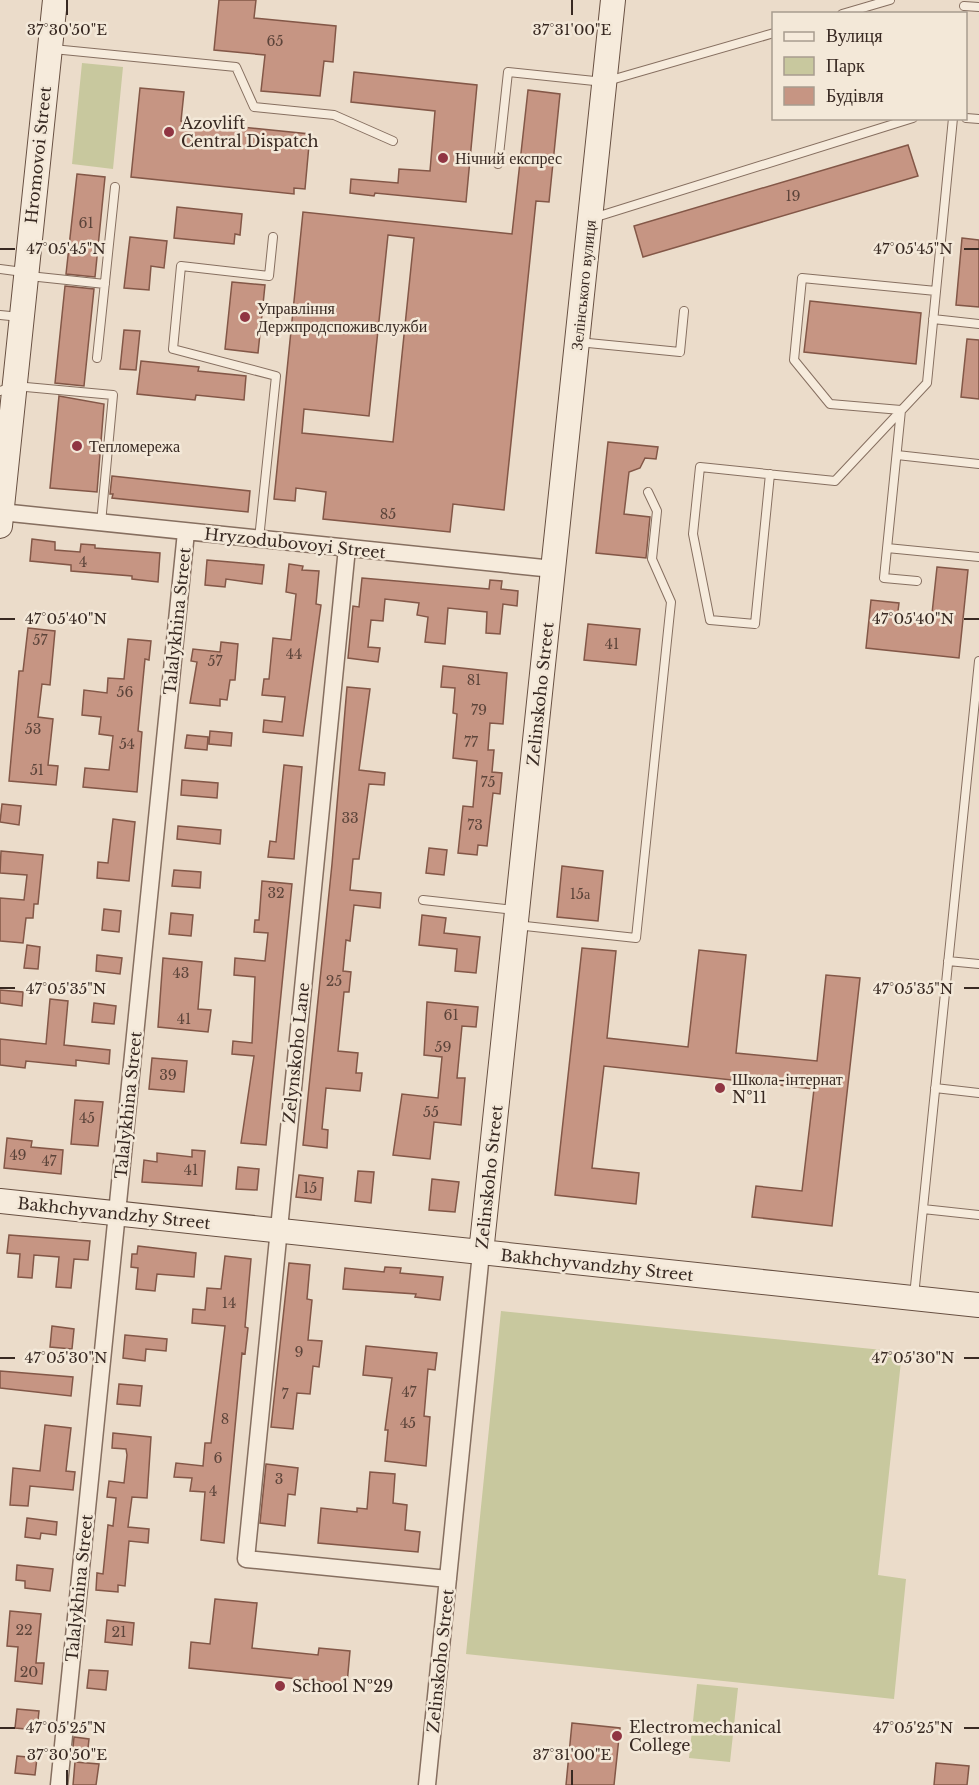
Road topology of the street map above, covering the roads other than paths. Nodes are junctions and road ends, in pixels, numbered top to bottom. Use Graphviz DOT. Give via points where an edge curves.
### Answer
graph roads {
  1 [pos="55,0"];
  2 [pos="613,0"];
  3 [pos="890,0"];
  4 [pos="964,6"];
  5 [pos="979,7"];
  6 [pos="850,12"];
  7 [pos="772,34"];
  8 [pos="50,48"];
  9 [pos="604,82"];
  10 [pos="907,120"];
  11 [pos="953,120"];
  12 [pos="393,141"];
  13 [pos="498,164"];
  14 [pos="115,187"];
  15 [pos="590,219"];
  16 [pos="273,237"];
  17 [pos="0,269"];
  18 [pos="26,274"];
  19 [pos="105,284"];
  20 [pos="936,291"];
  21 [pos="684,311"];
  22 [pos="11,316"];
  23 [pos="933,319"];
  24 [pos="979,324"];
  25 [pos="577,342"];
  26 [pos="97,357"];
  27 [pos="7,389"];
  28 [pos="901,410"];
  29 [pos="897,455"];
  30 [pos="979,464"];
  31 [pos="770,474"];
  32 [pos="648,492"];
  33 [pos="1,507"];
  34 [pos="101,523"];
  35 [pos="186,532"];
  36 [pos="259,539"];
  37 [pos="347,548"];
  38 [pos="887,548"];
  39 [pos="979,557"];
  40 [pos="553,569"];
  41 [pos="917,581"];
  42 [pos="979,661"];
  43 [pos="976,720"];
  44 [pos="423,900"];
  45 [pos="517,918"];
  46 [pos="948,961"];
  47 [pos="979,964"];
  48 [pos="935,1088"];
  49 [pos="979,1093"];
  50 [pos="0,1201"];
  51 [pos="922,1209"];
  52 [pos="117,1213"];
  53 [pos="979,1215"];
  54 [pos="279,1231"];
  55 [pos="482,1253"];
  56 [pos="914,1299"];
  57 [pos="979,1305"];
  58 [pos="448,1579"];
  59 [pos="59,1785"];
  60 [pos="427,1785"];
  1 -- 8 [label="street, Hromovoi Street"];
  2 -- 9 [label="street, Зелінського вулиця"];
  3 -- 6 [label="lane"];
  4 -- 5 [label="lane"];
  7 -- 9 [label="lane"];
  8 -- 12 [label="lane" via="236,67 254,107 334,115"];
  8 -- 18 [label="street, Hromovoi Street"];
  9 -- 13 [label="lane" via="508,72"];
  9 -- 15 [label="street, Зелінського вулиця"];
  10 -- 15 [label="lane"];
  11 -- 20 [label="lane"];
  14 -- 19 [label="lane"];
  15 -- 25 [label="street, Зелінського вулиця"];
  16 -- 36 [label="lane" via="269,276 181,267 173,349 276,376"];
  17 -- 18 [label="lane"];
  18 -- 19 [label="lane"];
  18 -- 22 [label="street, Hromovoi Street"];
  19 -- 26 [label="lane"];
  20 -- 23 [label="lane"];
  20 -- 28 [label="lane" via="802,278 794,360 830,404"];
  21 -- 25 [label="lane" via="680,352"];
  22 -- 27 [label="street, Hromovoi Street"];
  23 -- 24 [label="lane"];
  23 -- 28 [label="lane" via="927,383"];
  25 -- 40 [label="street, Зелінського вулиця"];
  27 -- 33 [label="street, Hromovoi Street"];
  27 -- 34 [label="lane" via="113,395"];
  28 -- 29 [label="lane"];
  28 -- 31 [label="lane" via="835,481"];
  29 -- 30 [label="lane"];
  29 -- 38 [label="lane"];
  31 -- 31 [label="lane" via="700,467 693,534 710,620 755,624"];
  32 -- 45 [label="lane" via="657,511 652,559 671,602 636,938"];
  33 -- 34 [label="street, Hryzodubovoyi Street"];
  34 -- 35 [label="street, Hryzodubovoyi Street"];
  35 -- 36 [label="street, Hryzodubovoyi Street"];
  35 -- 52 [label="street, Talalykhina Street"];
  36 -- 37 [label="street, Hryzodubovoyi Street"];
  37 -- 40 [label="street, Hryzodubovoyi Street"];
  37 -- 54 [label="street, Zelynskoho Lane"];
  38 -- 39 [label="lane"];
  38 -- 41 [label="lane" via="884,578"];
  40 -- 45 [label="street, Zelinskoho Street"];
  42 -- 43 [label="lane"];
  43 -- 46 [label="lane"];
  44 -- 45 [label="lane"];
  45 -- 55 [label="street, Zelinskoho Street"];
  46 -- 47 [label="lane"];
  46 -- 48 [label="lane"];
  48 -- 49 [label="lane"];
  48 -- 51 [label="lane"];
  50 -- 52 [label="street, Bakhchyvandzhy Street"];
  51 -- 53 [label="lane"];
  51 -- 56 [label="lane"];
  52 -- 54 [label="street, Bakhchyvandzhy Street"];
  52 -- 59 [label="street, Talalykhina Street"];
  54 -- 55 [label="street, Bakhchyvandzhy Street"];
  54 -- 58 [label="street, Zelynskoho Lane" via="246,1558"];
  55 -- 56 [label="street, Bakhchyvandzhy Street"];
  55 -- 58 [label="street, Zelinskoho Street"];
  56 -- 57 [label="street, Bakhchyvandzhy Street"];
  58 -- 60 [label="street, Zelinskoho Street"];
}
